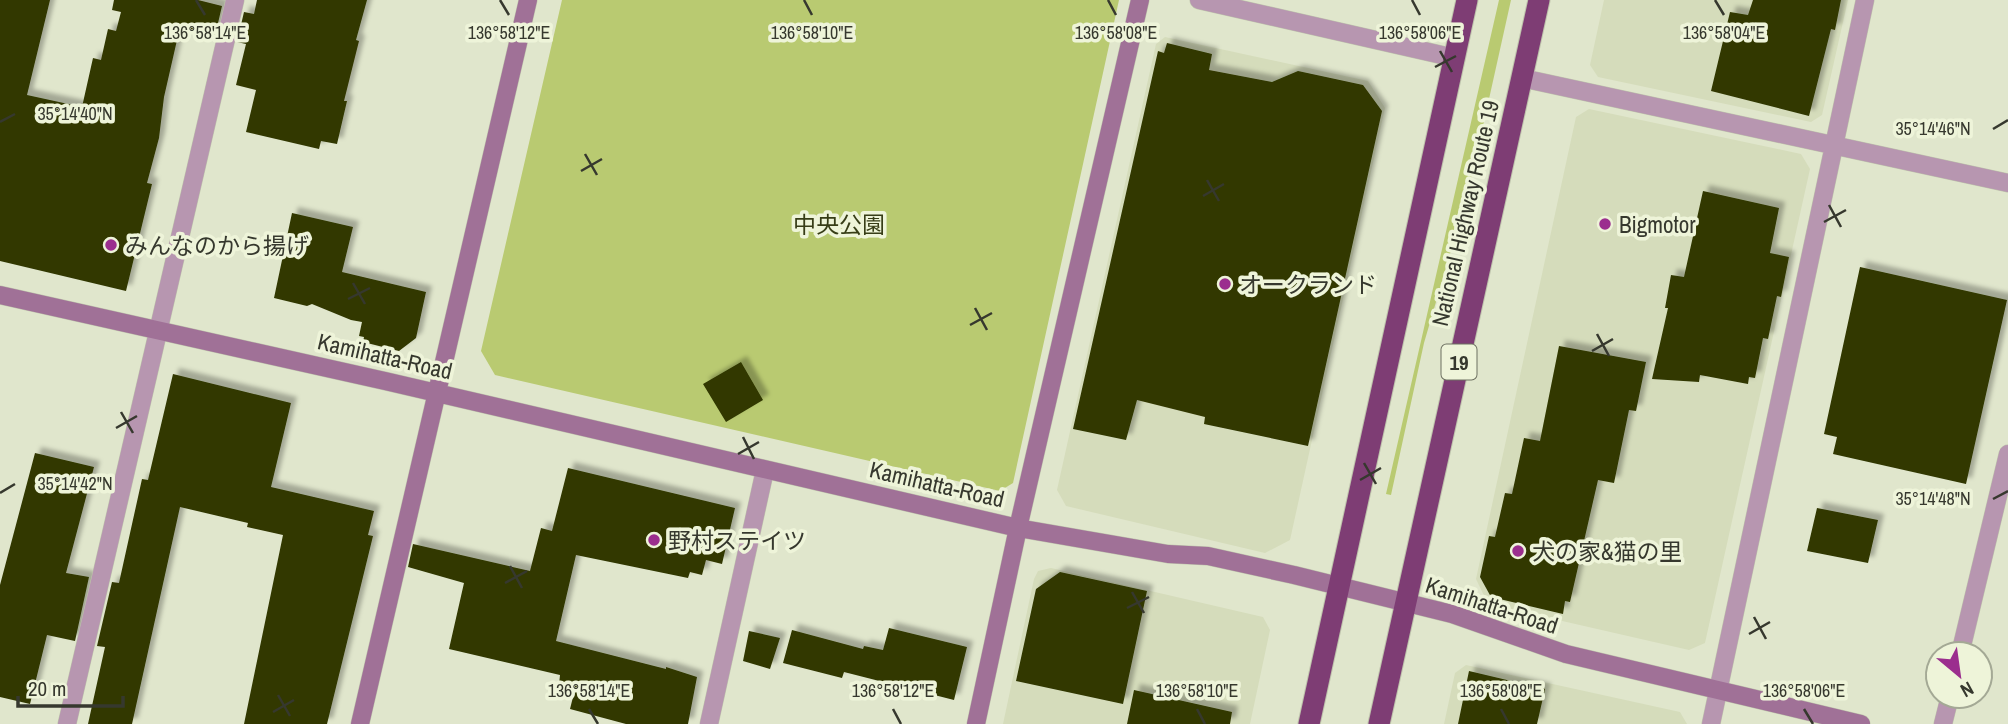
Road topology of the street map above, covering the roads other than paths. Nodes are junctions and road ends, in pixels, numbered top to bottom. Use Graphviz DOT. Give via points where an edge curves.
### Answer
graph roads {
  1 [pos="235,0"];
  2 [pos="528,0"];
  3 [pos="1140,0"];
  4 [pos="1199,0"];
  5 [pos="1467,0"];
  6 [pos="1539,0"];
  7 [pos="1865,0"];
  8 [pos="1455,58"];
  9 [pos="1522,78"];
  10 [pos="1833,146"];
  11 [pos="2008,183"];
  12 [pos="0,295"];
  13 [pos="159,331"];
  14 [pos="438,394"];
  15 [pos="2008,454"];
  16 [pos="765,470"];
  17 [pos="1018,528"];
  18 [pos="1340,586"];
  19 [pos="1405,602"];
  20 [pos="1963,640"];
  21 [pos="1719,690"];
  22 [pos="67,724"];
  23 [pos="360,724"];
  24 [pos="709,724"];
  25 [pos="976,724"];
  26 [pos="1309,724"];
  27 [pos="1379,724"];
  28 [pos="1712,724"];
  29 [pos="1861,724"];
  1 -- 13 [label="street"];
  2 -- 14 [label="street"];
  3 -- 17 [label="street"];
  4 -- 8 [label="street"];
  5 -- 8 [label="highway, National Highway Route 19"];
  6 -- 9 [label="highway, National Highway Route 19 / 19"];
  7 -- 10 [label="street"];
  8 -- 18 [label="highway, National Highway Route 19"];
  9 -- 10 [label="street"];
  9 -- 19 [label="highway, National Highway Route 19 / 19"];
  10 -- 11 [label="street"];
  10 -- 21 [label="street"];
  12 -- 13 [label="street, Kamihatta-Road"];
  13 -- 14 [label="street, Kamihatta-Road"];
  13 -- 22 [label="street"];
  14 -- 16 [label="street, Kamihatta-Road"];
  14 -- 23 [label="street"];
  15 -- 20 [label="street"];
  16 -- 17 [label="street, Kamihatta-Road"];
  16 -- 24 [label="street"];
  17 -- 18 [label="street, Kamihatta-Road" via="1168,554 1208,556"];
  17 -- 25 [label="street"];
  18 -- 19 [label="street, Kamihatta-Road"];
  18 -- 26 [label="highway, National Highway Route 19"];
  19 -- 21 [label="street, Kamihatta-Road" via="1566,654"];
  19 -- 27 [label="highway, National Highway Route 19 / 19"];
  21 -- 28 [label="street"];
  21 -- 29 [label="street, Kamihatta-Road"];
}
